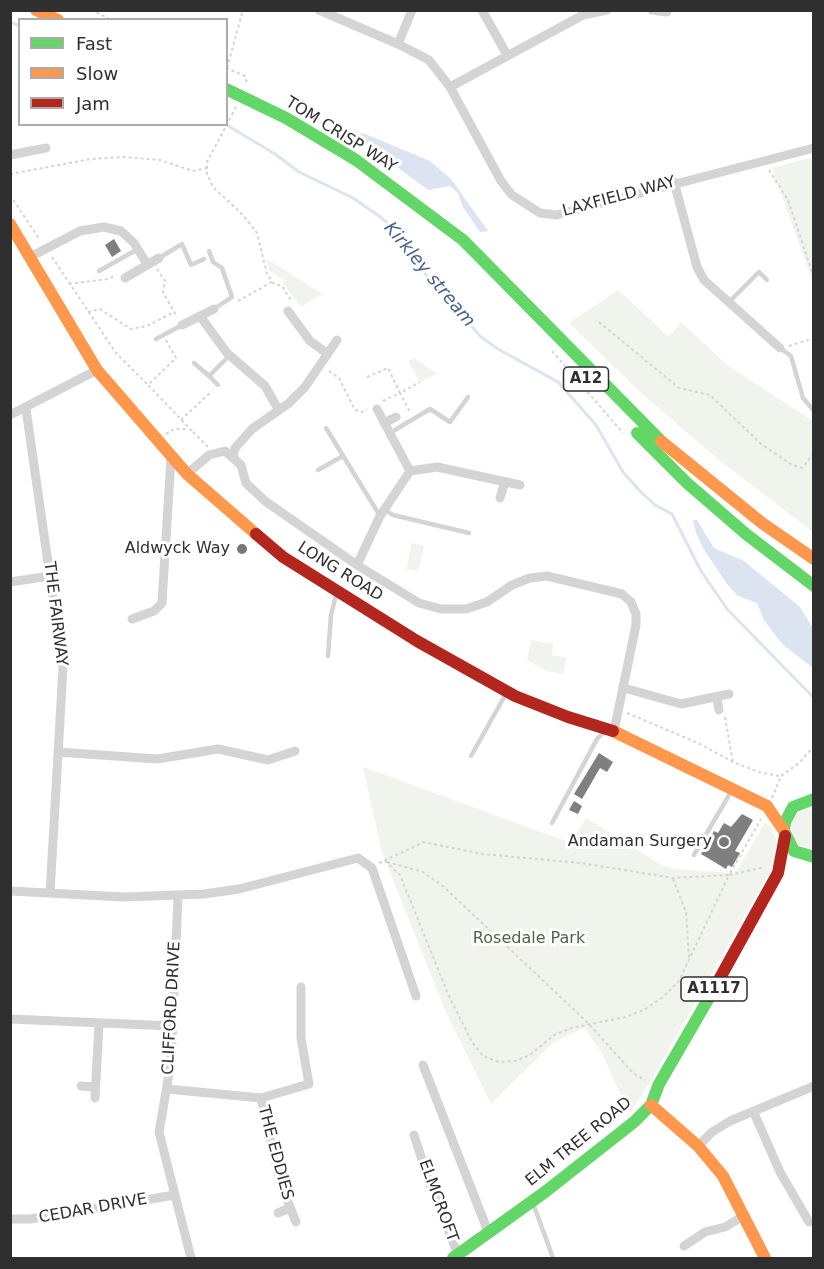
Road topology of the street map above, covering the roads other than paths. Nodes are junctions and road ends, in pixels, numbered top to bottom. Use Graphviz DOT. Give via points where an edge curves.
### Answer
graph roads {
  1 [pos="36,10"];
  2 [pos="319,10"];
  3 [pos="412,10"];
  4 [pos="482,10"];
  5 [pos="607,10"];
  6 [pos="655,11"];
  7 [pos="666,12"];
  8 [pos="54,18"];
  9 [pos="398,44"];
  10 [pos="507,55"];
  11 [pos="450,87"];
  12 [pos="228,91"];
  13 [pos="46,148"];
  14 [pos="813,148"];
  15 [pos="10,154"];
  16 [pos="674,182"];
  17 [pos="433,217"];
  18 [pos="10,224"];
  19 [pos="138,249"];
  20 [pos="209,251"];
  21 [pos="30,257"];
  22 [pos="204,259"];
  23 [pos="153,261"];
  24 [pos="99,271"];
  25 [pos="125,278"];
  26 [pos="767,280"];
  27 [pos="729,302"];
  28 [pos="214,309"];
  29 [pos="288,311"];
  30 [pos="200,316"];
  31 [pos="182,325"];
  32 [pos="156,339"];
  33 [pos="338,340"];
  34 [pos="780,348"];
  35 [pos="328,354"];
  36 [pos="230,355"];
  37 [pos="194,363"];
  38 [pos="97,370"];
  39 [pos="209,376"];
  40 [pos="218,385"];
  41 [pos="468,397"];
  42 [pos="374,407"];
  43 [pos="26,409"];
  44 [pos="278,409"];
  45 [pos="813,411"];
  46 [pos="10,415"];
  47 [pos="396,417"];
  48 [pos="384,423"];
  49 [pos="326,428"];
  50 [pos="390,433"];
  51 [pos="233,456"];
  52 [pos="343,456"];
  53 [pos="171,457"];
  54 [pos="318,470"];
  55 [pos="410,471"];
  56 [pos="187,474"];
  57 [pos="504,482"];
  58 [pos="520,485"];
  59 [pos="500,498"];
  60 [pos="382,513"];
  61 [pos="469,533"];
  62 [pos="813,559"];
  63 [pos="357,566"];
  64 [pos="50,576"];
  65 [pos="10,582"];
  66 [pos="813,586"];
  67 [pos="337,588"];
  68 [pos="132,619"];
  69 [pos="328,656"];
  70 [pos="624,688"];
  71 [pos="507,692"];
  72 [pos="719,710"];
  73 [pos="611,730"];
  74 [pos="295,751"];
  75 [pos="58,752"];
  76 [pos="471,756"];
  77 [pos="734,788"];
  78 [pos="810,801"];
  79 [pos="767,806"];
  80 [pos="552,823"];
  81 [pos="784,833"];
  82 [pos="694,855"];
  83 [pos="812,857"];
  84 [pos="778,873"];
  85 [pos="10,891"];
  86 [pos="50,892"];
  87 [pos="178,896"];
  88 [pos="413,985"];
  89 [pos="301,987"];
  90 [pos="402,988"];
  91 [pos="417,996"];
  92 [pos="10,1019"];
  93 [pos="99,1023"];
  94 [pos="172,1026"];
  95 [pos="423,1065"];
  96 [pos="309,1084"];
  97 [pos="81,1086"];
  98 [pos="813,1086"];
  99 [pos="95,1087"];
  100 [pos="167,1089"];
  101 [pos="313,1095"];
  102 [pos="94,1098"];
  103 [pos="261,1098"];
  104 [pos="651,1105"];
  105 [pos="754,1113"];
  106 [pos="698,1146"];
  107 [pos="408,1152"];
  108 [pos="175,1195"];
  109 [pos="532,1201"];
  110 [pos="290,1208"];
  111 [pos="813,1208"];
  112 [pos="278,1213"];
  113 [pos="804,1213"];
  114 [pos="745,1215"];
  115 [pos="10,1219"];
  116 [pos="296,1222"];
  117 [pos="809,1222"];
  118 [pos="489,1234"];
  119 [pos="684,1246"];
  120 [pos="455,1257"];
  121 [pos="191,1258"];
  122 [pos="553,1258"];
  123 [pos="765,1258"];
  1 -- 8 [label="main road"];
  2 -- 9 [label="street, LAXFIELD WAY"];
  3 -- 9 [label="street"];
  4 -- 10 [label="street"];
  5 -- 10 [label="street" via="584,15"];
  6 -- 7 [label="street"];
  9 -- 11 [label="street, LAXFIELD WAY" via="429,60"];
  10 -- 11 [label="street"];
  11 -- 16 [label="street, LAXFIELD WAY" via="501,181 512,195 540,213 556,214"];
  12 -- 17 [label="main road, TOM CRISP WAY / A12" via="239,101 356,160"];
  13 -- 15 [label="street"];
  14 -- 16 [label="street, LAXFIELD WAY"];
  16 -- 27 [label="street" via="697,267 704,280"];
  17 -- 62 [label="main road, A12" via="492,267 670,449"];
  17 -- 66 [label="main road, A12" via="524,307 598,394 687,483"];
  18 -- 21 [label="main road, LONG ROAD"];
  19 -- 21 [label="street" via="122,231 104,227 80,231"];
  19 -- 23 [label="street"];
  19 -- 24 [label="lane"];
  20 -- 28 [label="lane" via="213,262 222,268 232,297"];
  21 -- 38 [label="main road, LONG ROAD"];
  22 -- 23 [label="lane" via="191,265 182,244"];
  23 -- 25 [label="street"];
  26 -- 27 [label="lane" via="759,272"];
  27 -- 34 [label="street"];
  28 -- 30 [label="street"];
  29 -- 35 [label="street" via="310,341"];
  30 -- 31 [label="street"];
  30 -- 36 [label="street"];
  31 -- 32 [label="lane"];
  33 -- 35 [label="street"];
  34 -- 45 [label="lane" via="791,356 803,398"];
  35 -- 44 [label="street" via="305,387"];
  36 -- 39 [label="lane"];
  36 -- 44 [label="street" via="265,386"];
  37 -- 39 [label="lane"];
  38 -- 43 [label="street"];
  38 -- 53 [label="main road, LONG ROAD"];
  39 -- 40 [label="lane"];
  41 -- 50 [label="lane" via="450,422 430,409"];
  42 -- 48 [label="street"];
  43 -- 46 [label="street"];
  43 -- 64 [label="street, THE FAIRWAY"];
  44 -- 51 [label="street" via="252,429"];
  47 -- 48 [label="street"];
  48 -- 50 [label="street"];
  49 -- 52 [label="lane"];
  50 -- 55 [label="street"];
  51 -- 56 [label="street" via="225,451 214,453"];
  51 -- 63 [label="street" via="241,465 246,483 265,501"];
  52 -- 54 [label="lane"];
  52 -- 60 [label="lane"];
  53 -- 56 [label="main road, LONG ROAD"];
  53 -- 68 [label="street" via="162,603 154,611"];
  55 -- 57 [label="street" via="437,467"];
  55 -- 60 [label="street"];
  56 -- 67 [label="main road, LONG ROAD" via="283,557"];
  57 -- 58 [label="street"];
  57 -- 59 [label="street"];
  60 -- 61 [label="lane"];
  60 -- 63 [label="street"];
  63 -- 70 [label="street" via="419,603 441,609 466,609 487,602 521,581 548,576 622,594 636,614"];
  64 -- 65 [label="street"];
  64 -- 75 [label="street, THE FAIRWAY" via="63,668"];
  67 -- 69 [label="lane"];
  67 -- 71 [label="main road, LONG ROAD" via="417,641"];
  70 -- 72 [label="street" via="681,704 722,696"];
  70 -- 73 [label="street"];
  71 -- 73 [label="main road, LONG ROAD"];
  71 -- 76 [label="lane"];
  73 -- 77 [label="main road, LONG ROAD"];
  73 -- 80 [label="lane" via="597,739"];
  74 -- 75 [label="street" via="268,760 218,750 157,759"];
  75 -- 86 [label="street, THE FAIRWAY"];
  77 -- 79 [label="main road, LONG ROAD"];
  77 -- 82 [label="lane"];
  78 -- 79 [label="main road"];
  78 -- 81 [label="main road, ELM TREE ROAD" via="788,814"];
  79 -- 81 [label="main road, LONG ROAD"];
  81 -- 83 [label="main road, LONG ROAD" via="794,851"];
  81 -- 84 [label="main road, ELM TREE ROAD / A1117"];
  83 -- 84 [label="main road" via="795,861"];
  84 -- 104 [label="main road, ELM TREE ROAD / A1117" via="659,1084"];
  85 -- 86 [label="street"];
  86 -- 87 [label="street"];
  87 -- 88 [label="street" via="239,889 358,858 370,866"];
  87 -- 94 [label="street, CLIFFORD DRIVE"];
  88 -- 90 [label="street"];
  88 -- 91 [label="street"];
  89 -- 96 [label="street" via="301,1038"];
  92 -- 93 [label="street"];
  93 -- 94 [label="street"];
  93 -- 99 [label="street"];
  94 -- 100 [label="street, CLIFFORD DRIVE"];
  95 -- 118 [label="street"];
  96 -- 101 [label="street"];
  96 -- 103 [label="street"];
  97 -- 99 [label="street"];
  98 -- 105 [label="street"];
  99 -- 102 [label="street"];
  100 -- 103 [label="street"];
  100 -- 108 [label="street, CLIFFORD DRIVE" via="159,1132"];
  103 -- 110 [label="street, THE EDDIES" via="280,1182"];
  104 -- 106 [label="main road"];
  104 -- 109 [label="main road, ELM TREE ROAD / A1117"];
  105 -- 106 [label="street" via="730,1121"];
  105 -- 113 [label="street" via="780,1172"];
  106 -- 114 [label="main road" via="723,1176"];
  107 -- 120 [label="street, ELMCROFT" via="419,1142"];
  108 -- 115 [label="street, CEDAR DRIVE"];
  108 -- 121 [label="street, CLIFFORD DRIVE"];
  109 -- 118 [label="main road, ELM TREE ROAD / A1117"];
  109 -- 122 [label="lane"];
  110 -- 112 [label="street, THE EDDIES"];
  110 -- 116 [label="street, THE EDDIES"];
  111 -- 113 [label="street"];
  113 -- 117 [label="street"];
  114 -- 119 [label="street"];
  114 -- 123 [label="main road"];
  118 -- 120 [label="main road, ELM TREE ROAD / A1117"];
}
